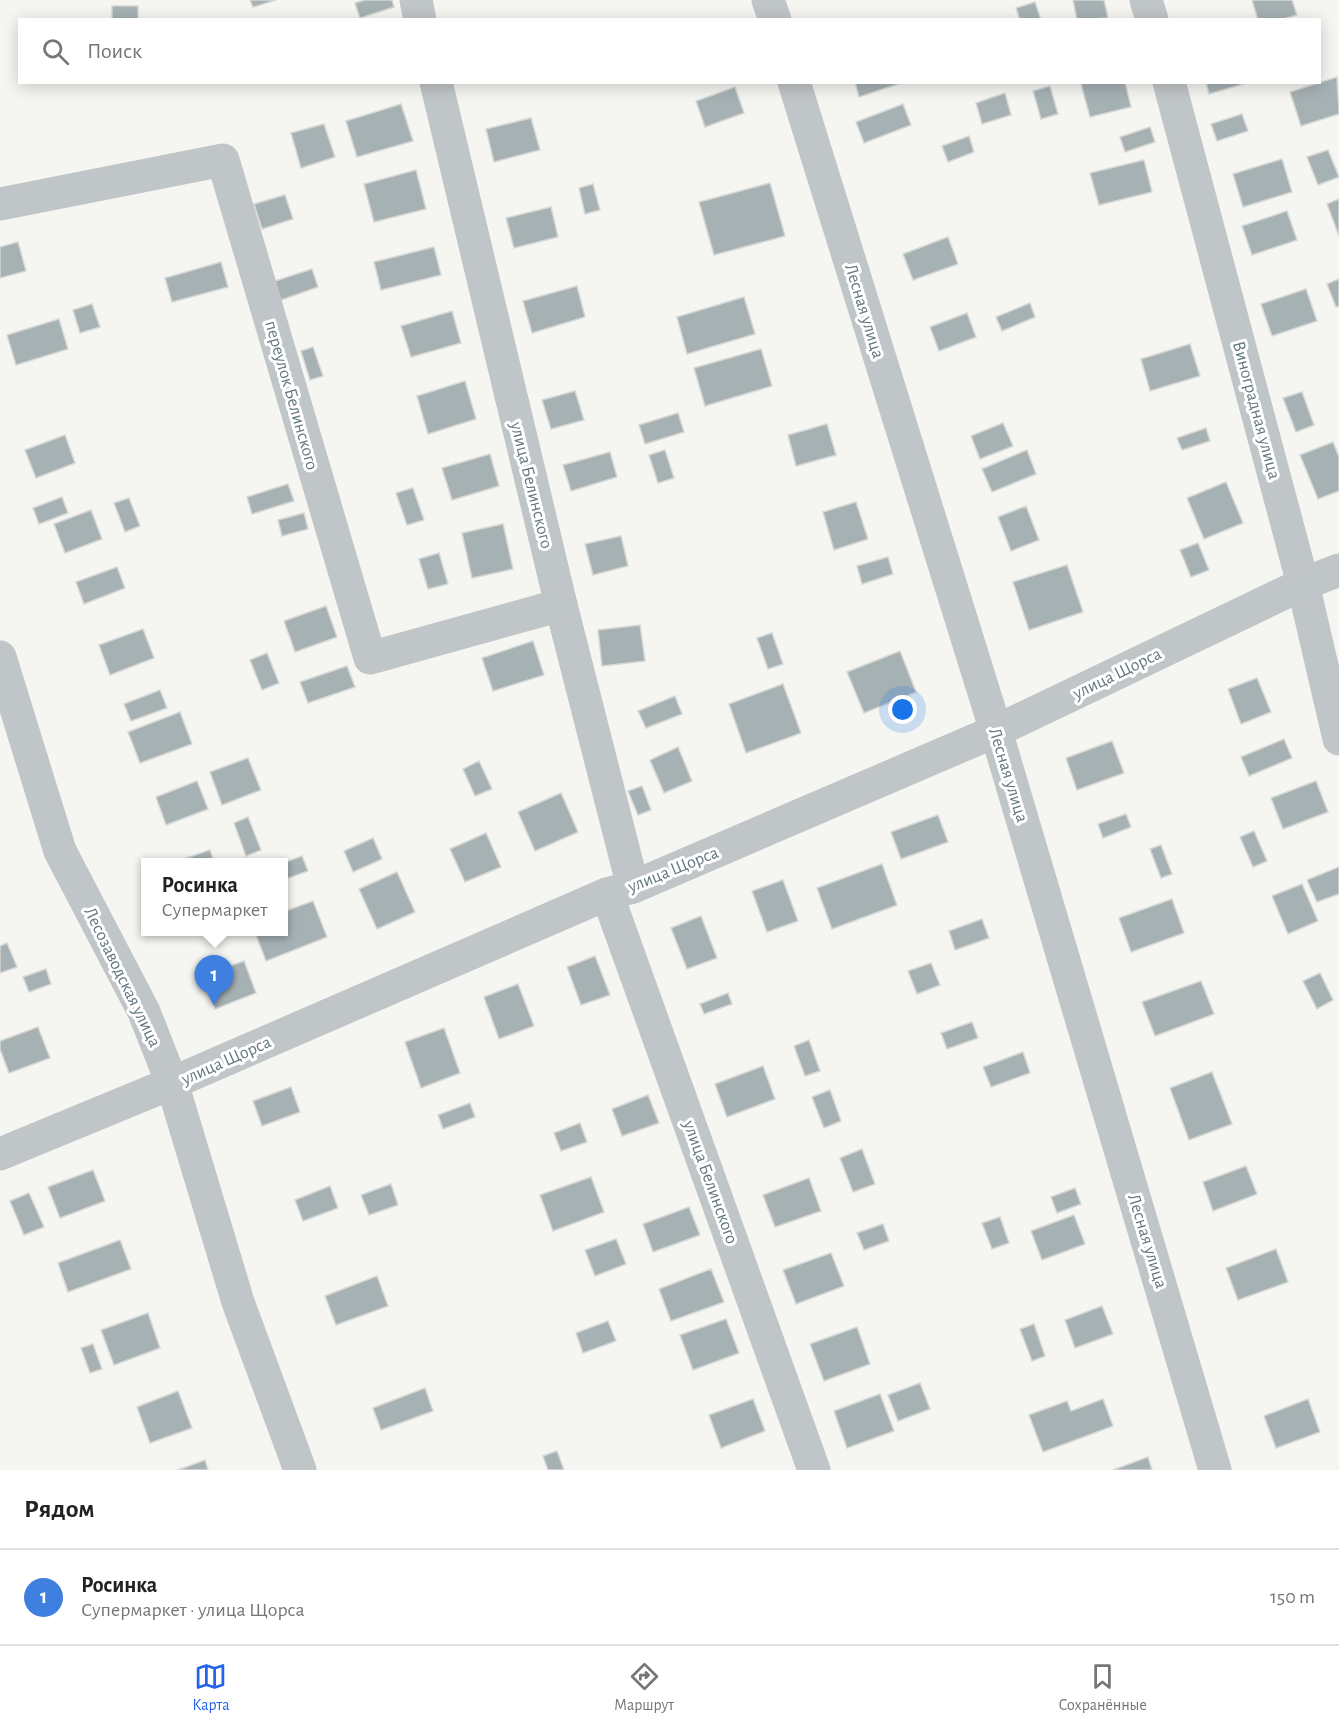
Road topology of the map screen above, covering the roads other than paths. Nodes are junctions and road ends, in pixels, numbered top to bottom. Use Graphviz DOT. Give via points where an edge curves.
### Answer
graph roads {
  1 [pos="416,0"];
  2 [pos="768,0"];
  3 [pos="1146,0"];
  4 [pos="420,18"];
  5 [pos="774,18"];
  6 [pos="1151,18"];
  7 [pos="436,84"];
  8 [pos="795,84"];
  9 [pos="1170,84"];
  10 [pos="0,204"];
  11 [pos="1339,570"];
  12 [pos="1304,584"];
  13 [pos="561,604"];
  14 [pos="0,657"];
  15 [pos="996,731"];
  16 [pos="1339,739"];
  17 [pos="620,890"];
  18 [pos="172,1083"];
  19 [pos="0,1154"];
  20 [pos="300,1470"];
  21 [pos="814,1470"];
  22 [pos="1215,1470"];
  1 -- 4 [label="street"];
  2 -- 5 [label="street"];
  3 -- 6 [label="street"];
  7 -- 13 [label="street, улица Белинского"];
  8 -- 15 [label="street, Лесная улица"];
  9 -- 12 [label="street, Виноградная улица"];
  10 -- 13 [label="street, переулок Белинского" via="223,160 370,658"];
  11 -- 12 [label="street, улица Щорса"];
  12 -- 15 [label="street, улица Щорса"];
  12 -- 16 [label="street, Виноградная улица"];
  13 -- 17 [label="street, улица Белинского"];
  14 -- 18 [label="street, Лесозаводская улица" via="60,851 144,1012"];
  15 -- 17 [label="street, улица Щорса"];
  15 -- 22 [label="street, Лесная улица"];
  17 -- 18 [label="street, улица Щорса"];
  17 -- 21 [label="street, улица Белинского"];
  18 -- 19 [label="street, улица Щорса"];
  18 -- 20 [label="street, Лесозаводская улица" via="238,1302"];
}
